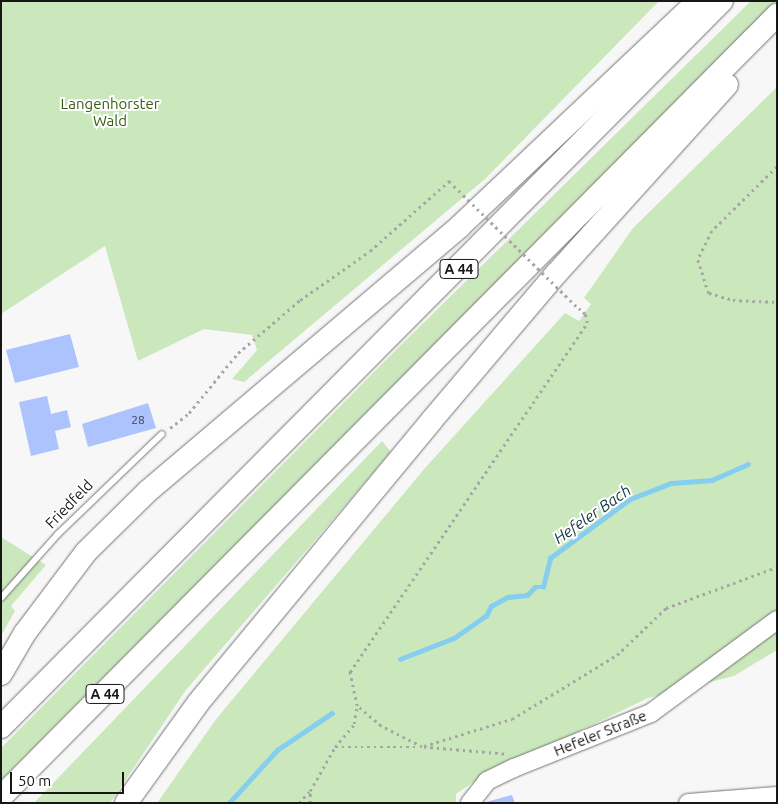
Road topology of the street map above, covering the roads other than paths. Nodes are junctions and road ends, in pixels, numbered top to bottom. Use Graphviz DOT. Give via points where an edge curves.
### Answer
graph roads {
  1 [pos="698,1"];
  2 [pos="722,1"];
  3 [pos="777,15"];
  4 [pos="751,42"];
  5 [pos="162,434"];
  6 [pos="1,598"];
  7 [pos="777,620"];
  8 [pos="2,672"];
  9 [pos="1,727"];
  10 [pos="777,796"];
  11 [pos="1,797"];
  12 [pos="126,803"];
  13 [pos="470,803"];
  14 [pos="688,803"];
  1 -- 8 [label="highway" via="459,227 148,491 86,552 49,598"];
  2 -- 9 [label="highway, A 44"];
  3 -- 4 [label="highway, A 44"];
  4 -- 11 [label="highway, A 44"];
  4 -- 12 [label="highway" via="741,70 556,274 432,420 203,696"];
  5 -- 6 [label="lane, Friedfeld" via="58,534"];
  7 -- 13 [label="main road, Hefeler Straße" via="651,713 494,778 477,790"];
  10 -- 14 [label="main road"];
}
